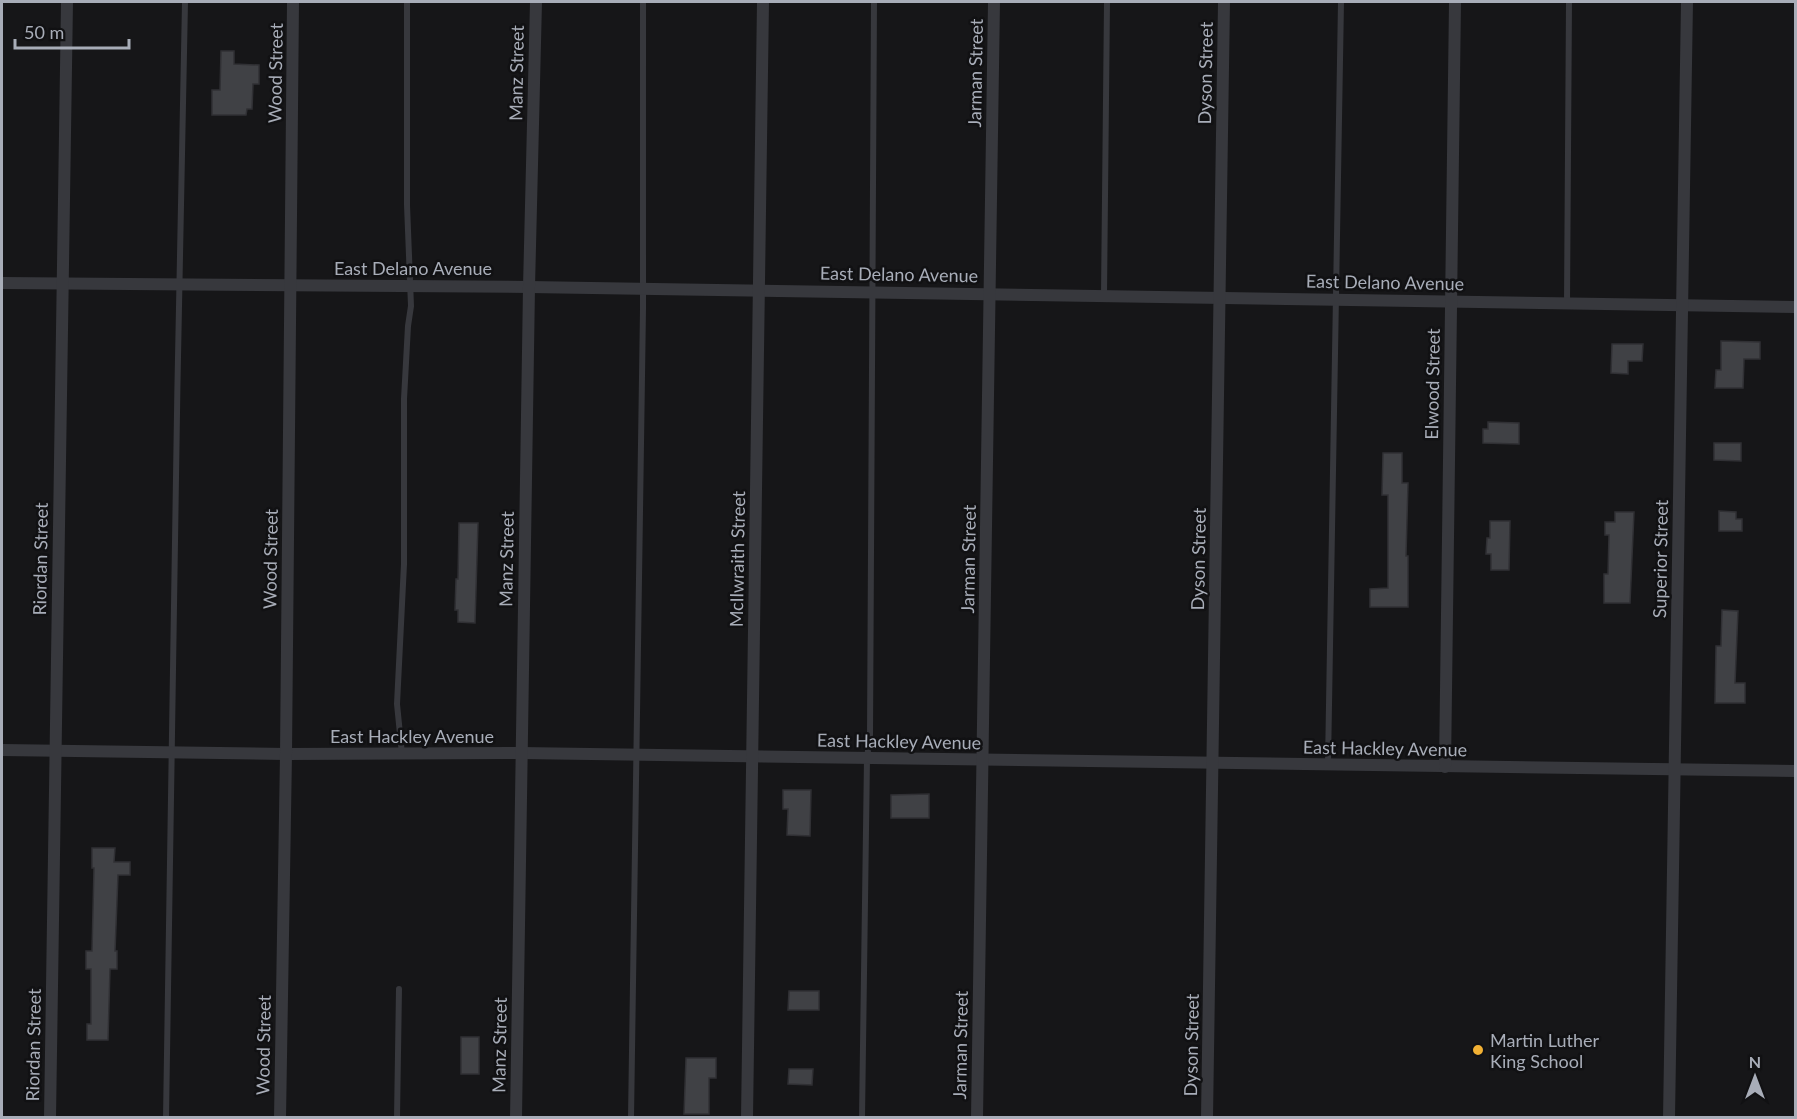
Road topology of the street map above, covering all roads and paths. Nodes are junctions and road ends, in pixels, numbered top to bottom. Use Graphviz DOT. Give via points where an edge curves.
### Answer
graph roads {
  1 [pos="67,2"];
  2 [pos="184,2"];
  3 [pos="294,2"];
  4 [pos="407,2"];
  5 [pos="536,2"];
  6 [pos="643,2"];
  7 [pos="763,2"];
  8 [pos="874,2"];
  9 [pos="994,2"];
  10 [pos="1107,2"];
  11 [pos="1224,2"];
  12 [pos="1341,2"];
  13 [pos="1455,2"];
  14 [pos="1569,2"];
  15 [pos="1687,2"];
  16 [pos="2,284"];
  17 [pos="62,284"];
  18 [pos="178,285"];
  19 [pos="291,285"];
  20 [pos="411,286"];
  21 [pos="529,287"];
  22 [pos="644,289"];
  23 [pos="759,290"];
  24 [pos="873,292"];
  25 [pos="990,293"];
  26 [pos="1104,295"];
  27 [pos="1220,297"];
  28 [pos="1336,300"];
  29 [pos="1450,302"];
  30 [pos="1567,304"];
  31 [pos="1682,306"];
  32 [pos="1796,307"];
  33 [pos="2,750"];
  34 [pos="55,752"];
  35 [pos="172,753"];
  36 [pos="521,753"];
  37 [pos="286,754"];
  38 [pos="402,754"];
  39 [pos="637,755"];
  40 [pos="752,756"];
  41 [pos="867,758"];
  42 [pos="983,760"];
  43 [pos="1214,763"];
  44 [pos="1328,765"];
  45 [pos="1445,767"];
  46 [pos="1675,769"];
  47 [pos="1796,771"];
  48 [pos="399,989"];
  49 [pos="50,1118"];
  50 [pos="166,1118"];
  51 [pos="280,1118"];
  52 [pos="396,1118"];
  53 [pos="516,1118"];
  54 [pos="631,1118"];
  55 [pos="747,1118"];
  56 [pos="861,1118"];
  57 [pos="977,1118"];
  58 [pos="1207,1118"];
  59 [pos="1669,1118"];
  1 -- 17 [label="street, Riordan Street"];
  2 -- 18 [label="lane"];
  3 -- 19 [label="street, Wood Street"];
  4 -- 20 [label="lane"];
  5 -- 21 [label="street, Manz Street"];
  6 -- 22 [label="lane"];
  7 -- 23 [label="street, McIlwraith Street"];
  8 -- 24 [label="lane"];
  9 -- 25 [label="street, Jarman Street"];
  10 -- 26 [label="lane"];
  11 -- 27 [label="street, Dyson Street"];
  12 -- 28 [label="lane"];
  13 -- 29 [label="street, Elwood Street"];
  14 -- 30 [label="lane"];
  15 -- 31 [label="street, Superior Street"];
  16 -- 17 [label="street, East Delano Avenue"];
  17 -- 18 [label="street, East Delano Avenue"];
  17 -- 34 [label="street, Riordan Street"];
  18 -- 19 [label="street, East Delano Avenue"];
  18 -- 35 [label="lane"];
  19 -- 20 [label="street, East Delano Avenue"];
  19 -- 37 [label="street, Wood Street"];
  20 -- 21 [label="street, East Delano Avenue"];
  20 -- 38 [label="lane" via="404,399 404,564 397,704"];
  21 -- 22 [label="street, East Delano Avenue"];
  21 -- 36 [label="street, Manz Street"];
  22 -- 23 [label="street, East Delano Avenue"];
  22 -- 39 [label="lane"];
  23 -- 24 [label="street, East Delano Avenue"];
  23 -- 40 [label="street, McIlwraith Street"];
  24 -- 25 [label="street, East Delano Avenue"];
  24 -- 41 [label="lane"];
  25 -- 26 [label="street, East Delano Avenue"];
  25 -- 42 [label="street, Jarman Street"];
  26 -- 27 [label="street, East Delano Avenue"];
  27 -- 28 [label="street, East Delano Avenue"];
  27 -- 43 [label="street, Dyson Street"];
  28 -- 29 [label="street, East Delano Avenue"];
  28 -- 44 [label="lane"];
  29 -- 30 [label="street, East Delano Avenue"];
  29 -- 45 [label="street, Elwood Street"];
  30 -- 31 [label="street, East Delano Avenue"];
  31 -- 32 [label="street, East Delano Avenue"];
  31 -- 46 [label="street, Superior Street"];
  33 -- 34 [label="street, East Hackley Avenue"];
  34 -- 35 [label="street, East Hackley Avenue"];
  34 -- 49 [label="street, Riordan Street"];
  35 -- 37 [label="street, East Hackley Avenue"];
  35 -- 50 [label="lane"];
  36 -- 38 [label="street, East Hackley Avenue"];
  36 -- 39 [label="street, East Hackley Avenue"];
  36 -- 53 [label="street, Manz Street"];
  37 -- 38 [label="street, East Hackley Avenue"];
  37 -- 51 [label="street, Wood Street"];
  39 -- 40 [label="street, East Hackley Avenue"];
  39 -- 54 [label="lane"];
  40 -- 41 [label="street, East Hackley Avenue"];
  40 -- 55 [label="street, McIlwraith Street"];
  41 -- 42 [label="street, East Hackley Avenue"];
  41 -- 56 [label="lane"];
  42 -- 43 [label="street, East Hackley Avenue"];
  42 -- 57 [label="street, Jarman Street"];
  43 -- 44 [label="street, East Hackley Avenue"];
  43 -- 58 [label="street, Dyson Street"];
  44 -- 45 [label="street, East Hackley Avenue"];
  45 -- 46 [label="street, East Hackley Avenue"];
  46 -- 47 [label="street, East Hackley Avenue"];
  46 -- 59 [label="street, Superior Street"];
  48 -- 52 [label="lane"];
}
